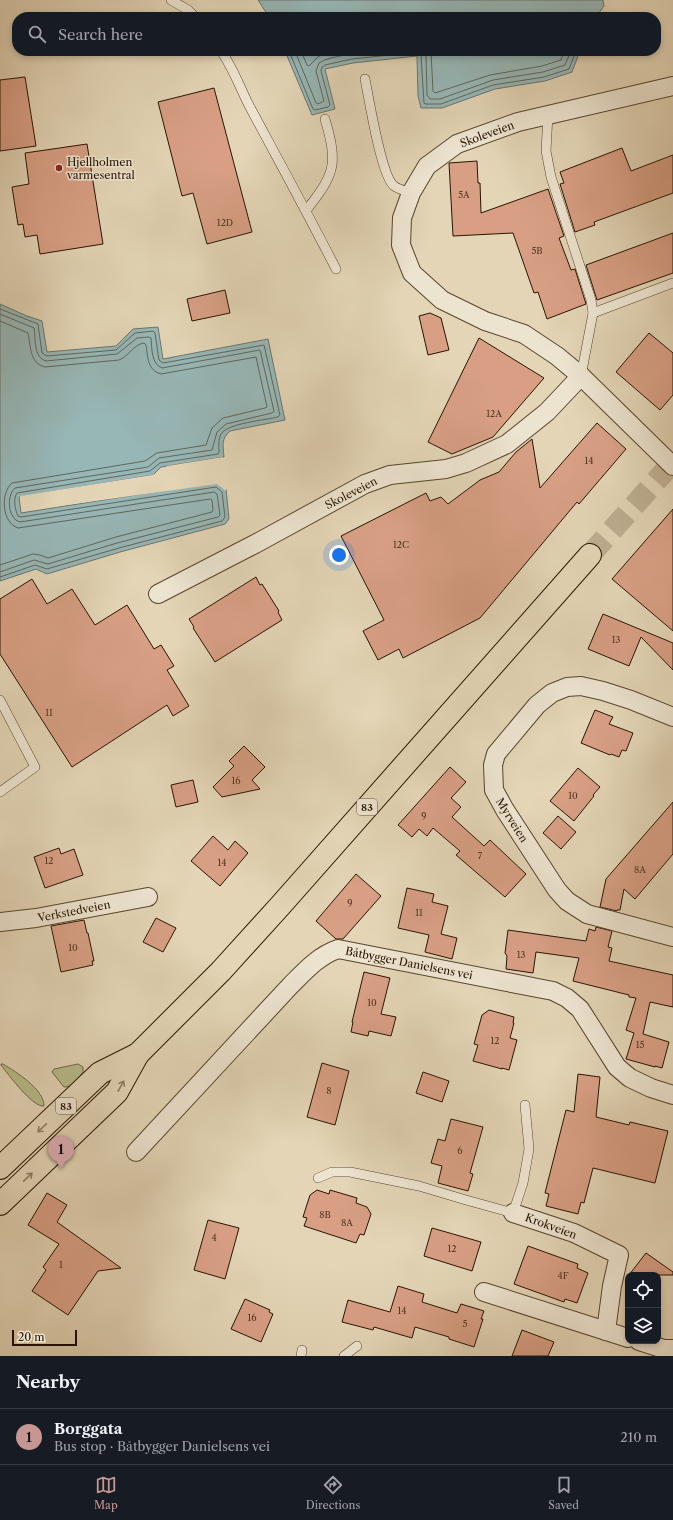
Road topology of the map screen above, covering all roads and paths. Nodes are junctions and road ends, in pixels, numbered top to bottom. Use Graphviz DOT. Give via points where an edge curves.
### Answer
graph roads {
  1 [pos="171,0"];
  2 [pos="190,12"];
  3 [pos="224,56"];
  4 [pos="365,79"];
  5 [pos="673,86"];
  6 [pos="548,115"];
  7 [pos="326,119"];
  8 [pos="411,193"];
  9 [pos="306,211"];
  10 [pos="336,269"];
  11 [pos="673,284"];
  12 [pos="593,313"];
  13 [pos="581,376"];
  14 [pos="673,466"];
  15 [pos="590,555"];
  16 [pos="158,594"];
  17 [pos="0,700"];
  18 [pos="673,718"];
  19 [pos="0,792"];
  20 [pos="148,897"];
  21 [pos="0,922"];
  22 [pos="673,937"];
  23 [pos="138,1054"];
  24 [pos="673,1095"];
  25 [pos="525,1104"];
  26 [pos="136,1152"];
  27 [pos="0,1168"];
  28 [pos="318,1178"];
  29 [pos="0,1204"];
  30 [pos="513,1213"];
  31 [pos="484,1292"];
  32 [pos="606,1330"];
  33 [pos="625,1337"];
  34 [pos="648,1344"];
  35 [pos="357,1346"];
  36 [pos="673,1349"];
  37 [pos="344,1356"];
  1 -- 2 [label="lane"];
  3 -- 9 [label="lane"];
  4 -- 8 [label="lane" via="387,177 394,186"];
  5 -- 6 [label="street, Skoleveien"];
  6 -- 8 [label="street, Skoleveien" via="518,122 456,144 427,166"];
  6 -- 12 [label="lane" via="546,151 551,177"];
  7 -- 9 [label="lane" via="331,141 332,165 325,184"];
  8 -- 13 [label="street, Skoleveien" via="402,218 400,245 412,273 442,300 485,321 524,334"];
  9 -- 10 [label="lane"];
  11 -- 12 [label="lane"];
  12 -- 13 [label="lane"];
  13 -- 14 [label="street, Skoleveien"];
  13 -- 16 [label="street, Skoleveien" via="547,412 507,444 446,469 390,475 365,484"];
  15 -- 23 [label="highway, 83" via="280,906 216,976"];
  17 -- 19 [label="lane" via="35,767"];
  18 -- 22 [label="street, Myrveien" via="603,691 581,686 567,687 552,693 537,705 501,748 496,754 492,777 494,790 505,810 557,890 568,901 587,914"];
  20 -- 21 [label="street, Verkstedveien" via="36,918"];
  23 -- 27 [label="highway, 83, one-way" via="100,1073"];
  29 -- 23 [label="highway, 83, one-way" via="117,1092"];
  24 -- 26 [label="street, Båtbygger Danielsens vei" via="630,1078 617,1067 580,1008 567,998 553,992 338,949 316,960 290,986"];
  25 -- 30 [label="lane, Krokveien" via="529,1148 523,1184"];
  28 -- 30 [label="lane" via="332,1172 350,1172 419,1186"];
  30 -- 32 [label="street, Krokveien" via="574,1233 619,1255"];
  31 -- 32 [label="street"];
  32 -- 33 [label="street"];
  34 -- 36 [label="street"];
  35 -- 37 [label="lane"];
}
